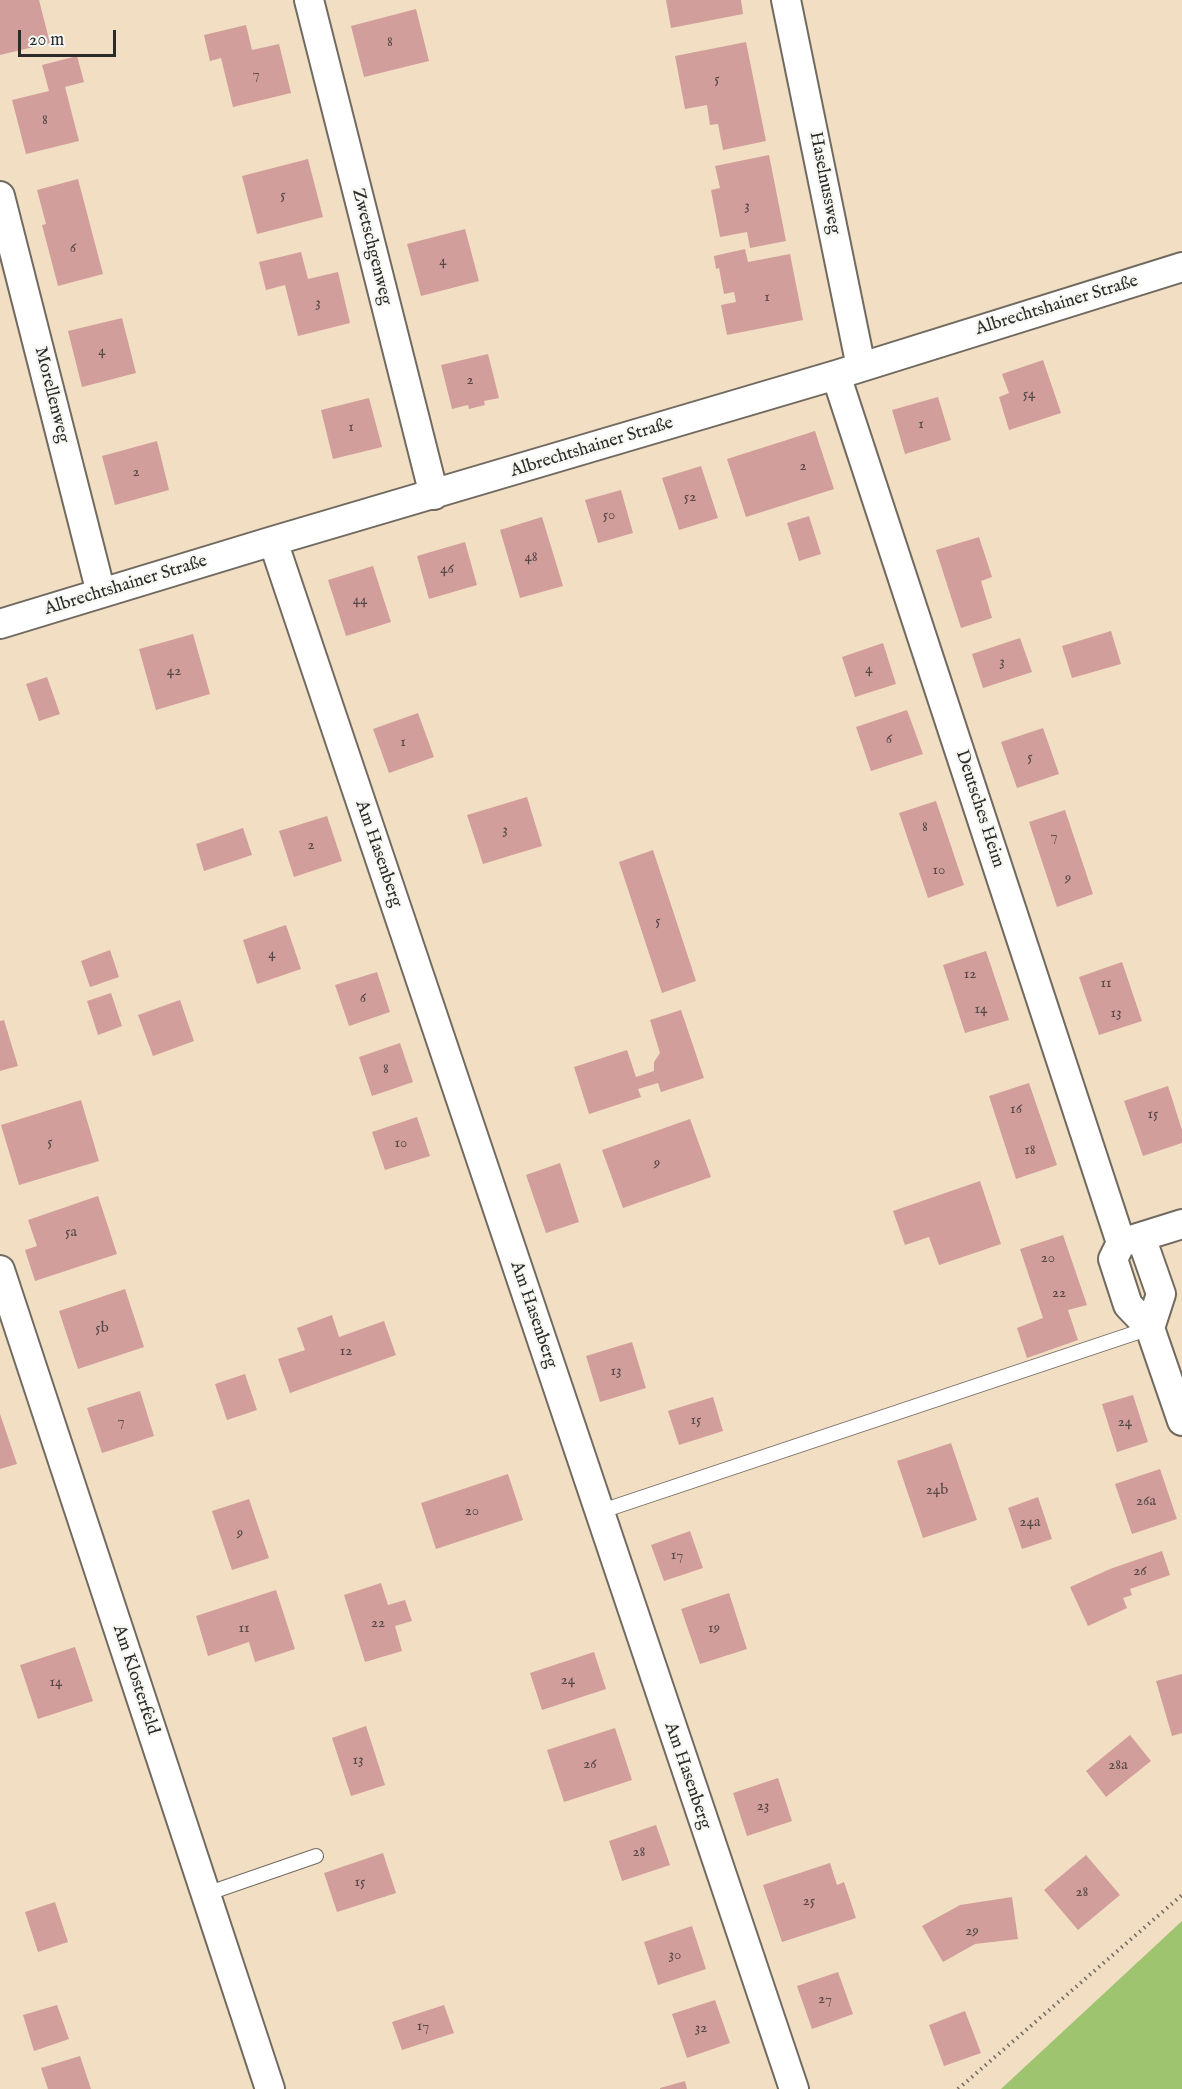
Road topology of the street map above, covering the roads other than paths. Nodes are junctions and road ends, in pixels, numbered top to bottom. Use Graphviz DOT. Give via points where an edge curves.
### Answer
graph roads {
  1 [pos="309,0"];
  2 [pos="786,0"];
  3 [pos="0,196"];
  4 [pos="1182,267"];
  5 [pos="849,371"];
  6 [pos="434,495"];
  7 [pos="273,541"];
  8 [pos="101,593"];
  9 [pos="0,624"];
  10 [pos="1182,1224"];
  11 [pos="1131,1240"];
  12 [pos="0,1270"];
  13 [pos="1150,1328"];
  14 [pos="1182,1421"];
  15 [pos="599,1512"];
  16 [pos="316,1856"];
  17 [pos="206,1894"];
  18 [pos="270,2089"];
  19 [pos="794,2089"];
  1 -- 6 [label="street, Zwetschgenweg"];
  2 -- 5 [label="street, Haselnussweg"];
  3 -- 8 [label="street, Morellenweg"];
  4 -- 5 [label="street, Albrechtshainer Straße"];
  5 -- 6 [label="street, Albrechtshainer Straße"];
  5 -- 11 [label="street, Deutsches Heim"];
  6 -- 7 [label="street, Albrechtshainer Straße"];
  7 -- 8 [label="street, Albrechtshainer Straße"];
  7 -- 15 [label="street, Am Hasenberg"];
  8 -- 9 [label="street, Albrechtshainer Straße"];
  10 -- 11 [label="street"];
  11 -- 13 [label="street, Deutsches Heim" via="1113,1259 1128,1305"];
  12 -- 17 [label="street, Am Klosterfeld"];
  13 -- 14 [label="street, Deutsches Heim"];
  13 -- 15 [label="lane"];
  15 -- 19 [label="street, Am Hasenberg"];
  16 -- 17 [label="lane"];
  17 -- 18 [label="street, Am Klosterfeld"];
}
